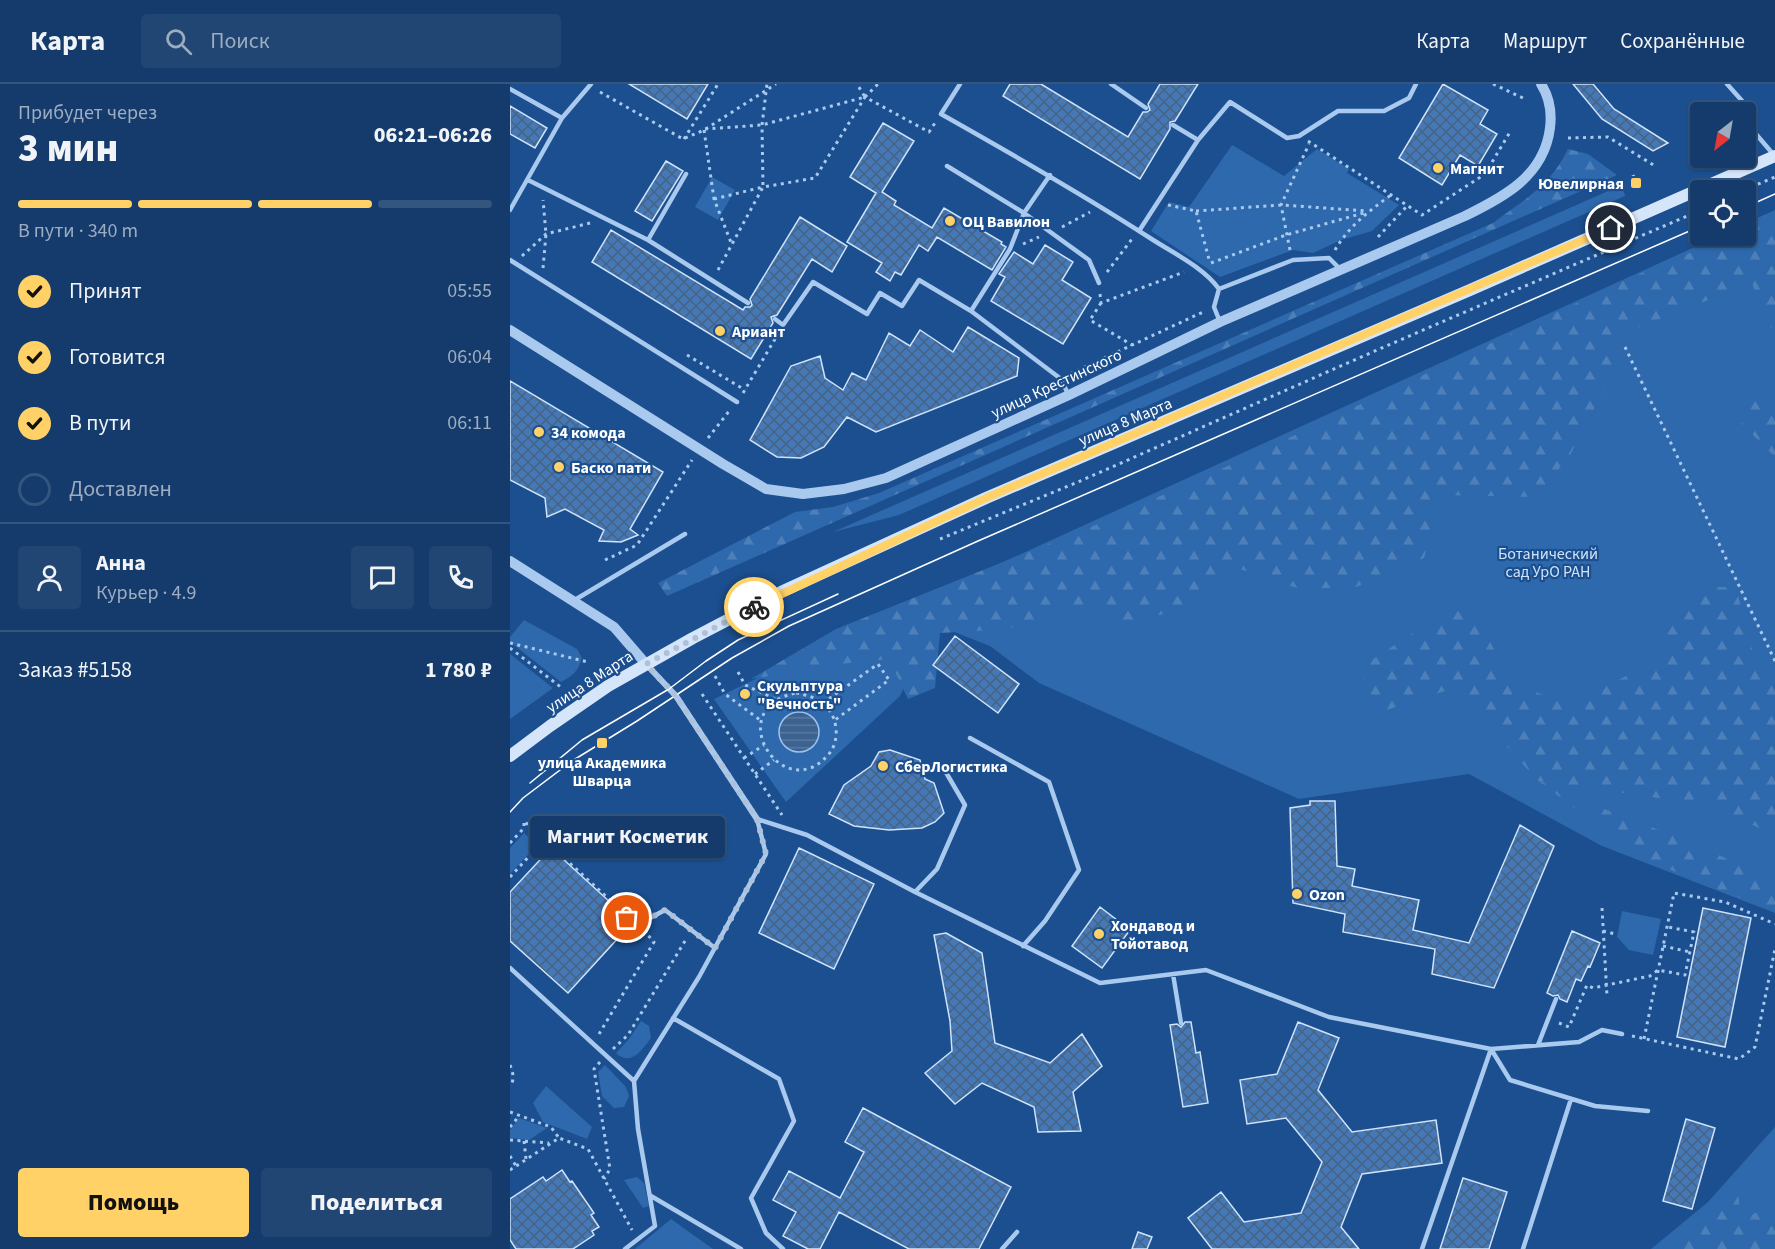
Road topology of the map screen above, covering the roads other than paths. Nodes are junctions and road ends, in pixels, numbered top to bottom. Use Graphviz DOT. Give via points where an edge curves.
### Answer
graph roads {
  1 [pos="960,84"];
  2 [pos="1111,84"];
  3 [pos="1416,84"];
  4 [pos="1541,84"];
  5 [pos="1727,84"];
  6 [pos="590,85"];
  7 [pos="510,89"];
  8 [pos="1146,108"];
  9 [pos="562,118"];
  10 [pos="1173,125"];
  11 [pos="1198,140"];
  12 [pos="1775,156"];
  13 [pos="947,165"];
  14 [pos="686,174"];
  15 [pos="1050,175"];
  16 [pos="528,180"];
  17 [pos="510,208"];
  18 [pos="1024,213"];
  19 [pos="1139,231"];
  20 [pos="648,240"];
  21 [pos="512,262"];
  22 [pos="1341,270"];
  23 [pos="1099,283"];
  24 [pos="1219,289"];
  25 [pos="747,303"];
  26 [pos="971,311"];
  27 [pos="775,319"];
  28 [pos="1220,322"];
  29 [pos="510,330"];
  30 [pos="1069,395"];
  31 [pos="737,402"];
  32 [pos="685,534"];
  33 [pos="510,561"];
  34 [pos="573,601"];
  35 [pos="646,664"];
  36 [pos="970,738"];
  37 [pos="510,756"];
  38 [pos="944,769"];
  39 [pos="757,819"];
  40 [pos="915,892"];
  41 [pos="627,918"];
  42 [pos="1023,946"];
  43 [pos="715,948"];
  44 [pos="510,968"];
  45 [pos="1173,974"];
  46 [pos="1556,999"];
  47 [pos="673,1018"];
  48 [pos="1181,1023"];
  49 [pos="1622,1034"];
  50 [pos="1538,1045"];
  51 [pos="1491,1049"];
  52 [pos="634,1081"];
  53 [pos="1571,1099"];
  54 [pos="1648,1111"];
  55 [pos="651,1196"];
  56 [pos="1017,1232"];
  57 [pos="625,1249"];
  58 [pos="741,1249"];
  59 [pos="783,1249"];
  60 [pos="1002,1249"];
  61 [pos="1422,1249"];
  62 [pos="1523,1249"];
  1 -- 15 [label="lane" via="942,114"];
  2 -- 8 [label="lane"];
  3 -- 11 [label="lane" via="1409,98 1384,111 1338,111 1299,136 1287,138 1230,102"];
  4 -- 22 [label="street, улица Крестинского" via="1552,112 1545,150 1530,176 1500,199"];
  5 -- 12 [label="lane" via="1744,103 1750,127"];
  6 -- 9 [label="lane"];
  7 -- 9 [label="lane"];
  9 -- 16 [label="lane"];
  10 -- 11 [label="lane"];
  11 -- 19 [label="lane"];
  12 -- 35 [label="main road, улица 8 Марта" via="986,498 781,592"];
  13 -- 18 [label="lane"];
  14 -- 20 [label="lane"];
  15 -- 18 [label="lane"];
  15 -- 19 [label="lane"];
  16 -- 17 [label="lane"];
  16 -- 20 [label="lane"];
  18 -- 23 [label="lane" via="1089,260"];
  18 -- 26 [label="lane" via="1010,249"];
  19 -- 24 [label="lane" via="1196,268"];
  20 -- 25 [label="lane"];
  21 -- 31 [label="lane"];
  22 -- 24 [label="lane" via="1329,258 1293,260"];
  22 -- 28 [label="street, улица Крестинского"];
  24 -- 28 [label="lane" via="1214,307"];
  26 -- 27 [label="lane" via="919,280 902,306 880,293 867,314 813,282 783,325"];
  26 -- 30 [label="lane" via="1061,379"];
  28 -- 30 [label="street, улица Крестинского"];
  29 -- 30 [label="street, улица Крестинского" via="766,489 803,494 886,478"];
  32 -- 34 [label="lane"];
  33 -- 34 [label="street"];
  34 -- 35 [label="street" via="614,627"];
  35 -- 37 [label="main road, улица 8 Марта"];
  35 -- 39 [label="street" via="676,696"];
  36 -- 42 [label="lane" via="1049,782 1079,870"];
  38 -- 40 [label="lane" via="965,806 937,869"];
  39 -- 40 [label="lane" via="807,835"];
  39 -- 43 [label="lane" via="766,854"];
  40 -- 42 [label="lane"];
  41 -- 43 [label="lane" via="637,925 665,910"];
  42 -- 45 [label="lane" via="1100,983"];
  43 -- 47 [label="lane"];
  44 -- 52 [label="lane"];
  45 -- 48 [label="lane"];
  45 -- 51 [label="lane" via="1206,970 1329,1017"];
  46 -- 50 [label="lane"];
  47 -- 52 [label="lane"];
  47 -- 59 [label="lane" via="779,1079 794,1121 751,1198 766,1233"];
  49 -- 50 [label="lane" via="1602,1030 1579,1042"];
  50 -- 51 [label="lane"];
  51 -- 53 [label="lane" via="1510,1080"];
  51 -- 61 [label="lane"];
  52 -- 55 [label="lane" via="638,1129"];
  53 -- 54 [label="lane" via="1595,1106"];
  53 -- 62 [label="lane"];
  55 -- 57 [label="lane" via="655,1226"];
  55 -- 58 [label="lane"];
  56 -- 60 [label="lane"];
}
